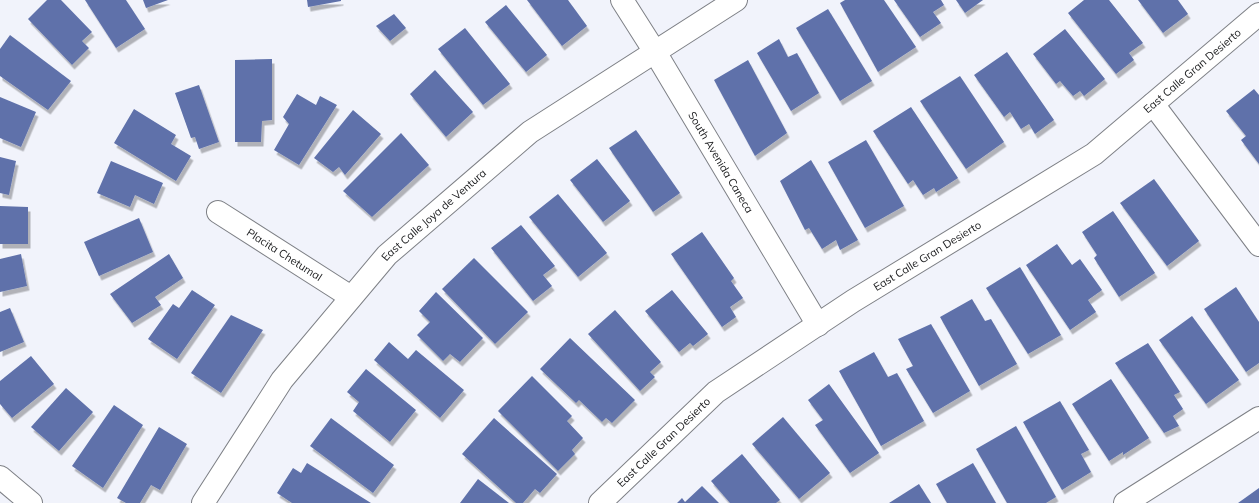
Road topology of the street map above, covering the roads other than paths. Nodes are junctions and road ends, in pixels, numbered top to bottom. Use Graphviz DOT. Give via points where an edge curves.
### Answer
graph roads {
  1 [pos="622,0"];
  2 [pos="736,0"];
  3 [pos="1259,14"];
  4 [pos="655,52"];
  5 [pos="1153,104"];
  6 [pos="218,212"];
  7 [pos="1259,245"];
  8 [pos="351,297"];
  9 [pos="818,325"];
  10 [pos="1259,418"];
  11 [pos="0,477"];
  12 [pos="31,503"];
  13 [pos="203,503"];
  14 [pos="600,503"];
  15 [pos="1125,503"];
  1 -- 4 [label="street, South Avenida Caneca"];
  2 -- 4 [label="street, East Calle Joya de Ventura"];
  3 -- 5 [label="street, East Calle Gran Desierto"];
  4 -- 8 [label="street, East Calle Joya de Ventura" via="530,132 387,255"];
  4 -- 9 [label="street, South Avenida Caneca"];
  5 -- 7 [label="street"];
  5 -- 9 [label="street, East Calle Gran Desierto" via="1094,154"];
  6 -- 8 [label="street, Placita Chetumal"];
  8 -- 13 [label="street, East Calle Joya de Ventura" via="282,380"];
  9 -- 14 [label="street, East Calle Gran Desierto" via="716,392"];
  10 -- 15 [label="street"];
  11 -- 12 [label="street"];
}
